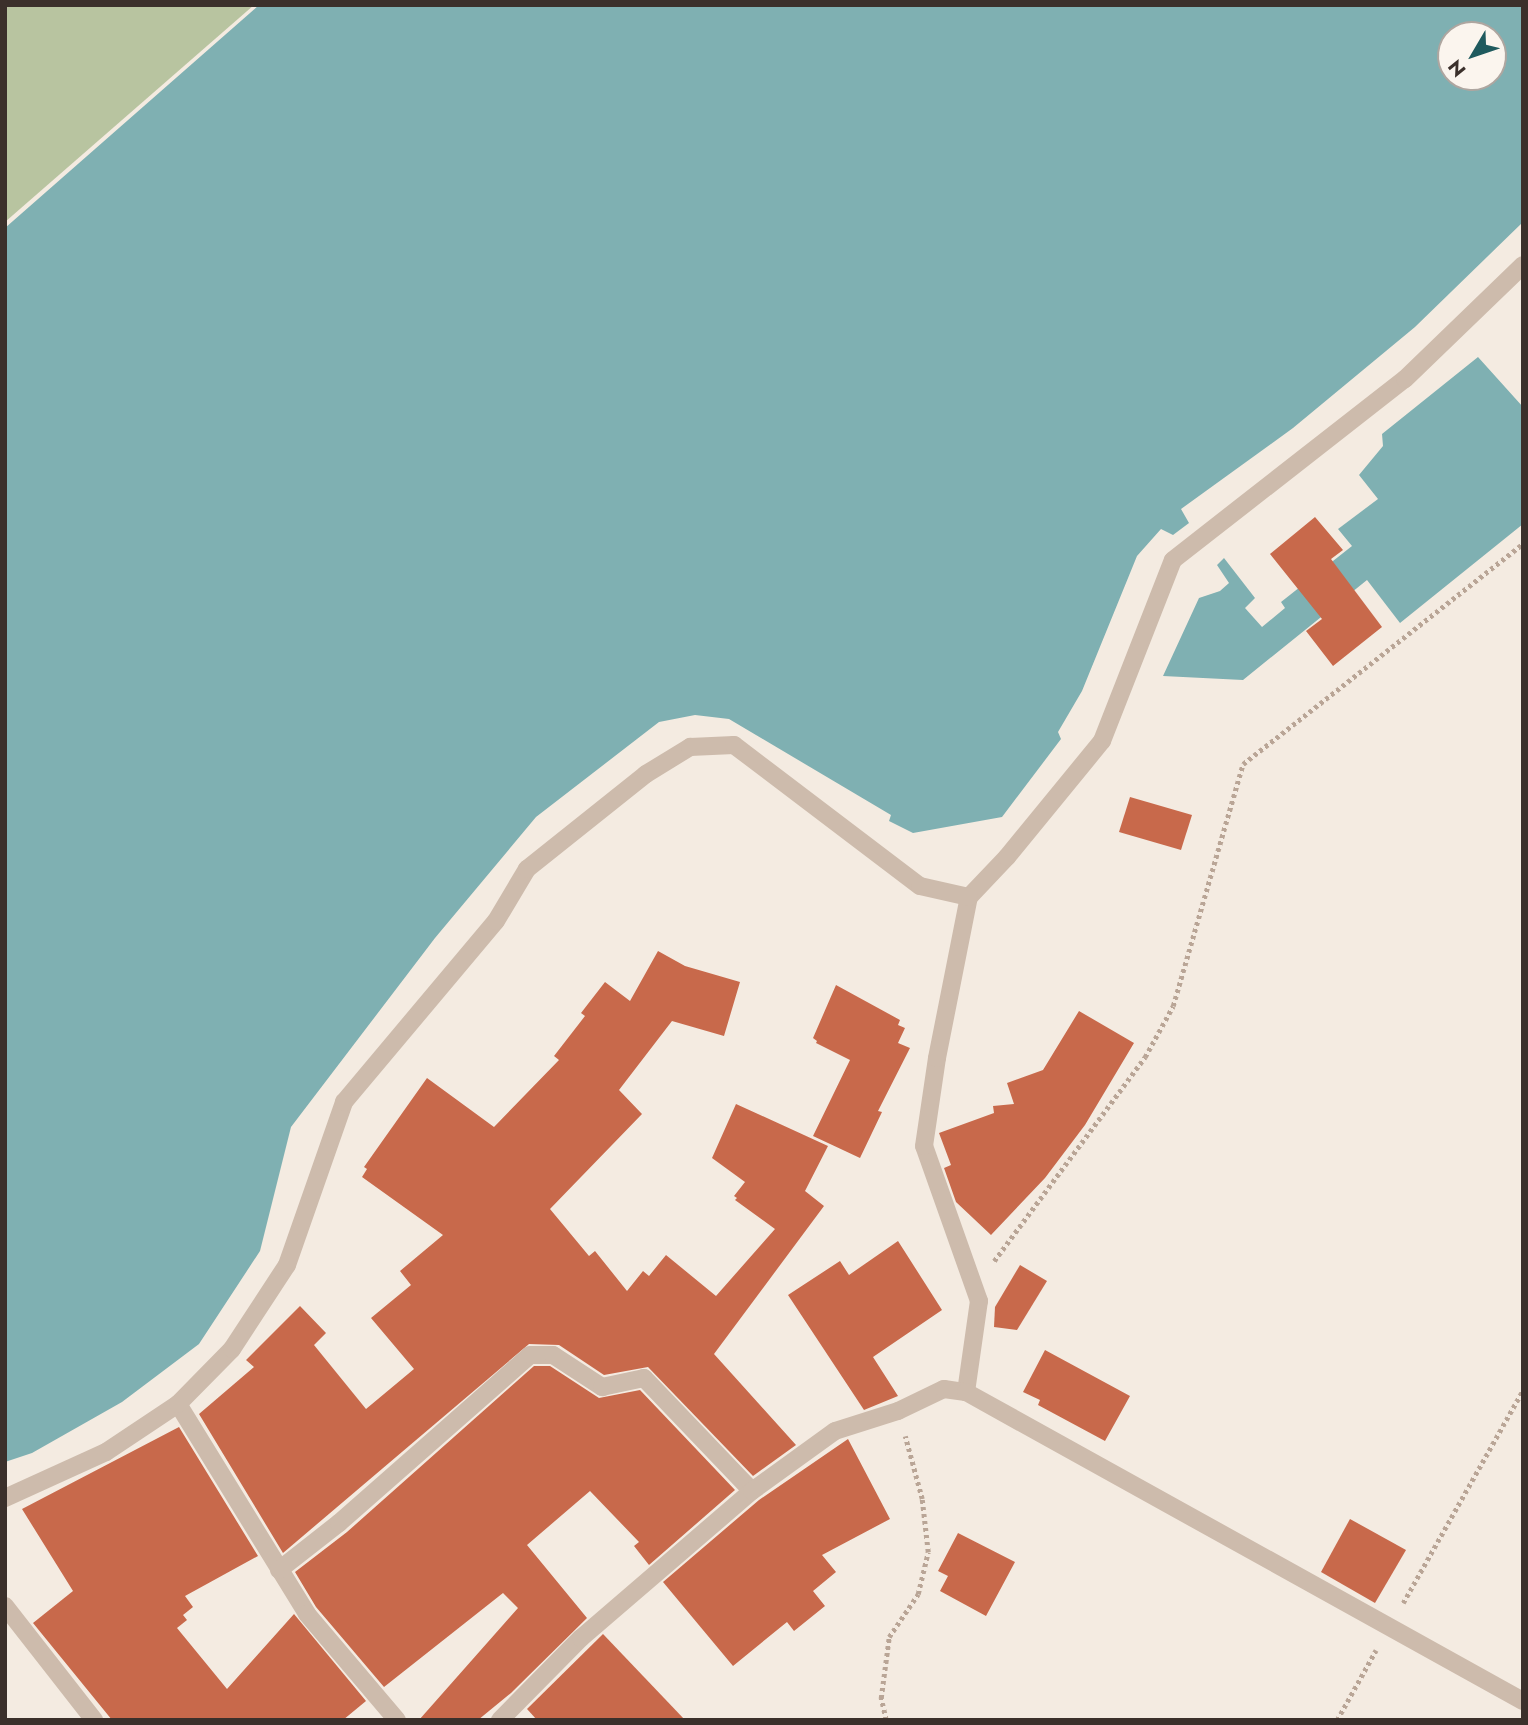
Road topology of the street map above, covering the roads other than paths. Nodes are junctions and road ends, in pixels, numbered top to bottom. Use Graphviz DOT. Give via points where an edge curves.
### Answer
graph roads {
  1 [pos="1523,265"];
  2 [pos="969,897"];
  3 [pos="966,1392"];
  4 [pos="178,1404"];
  5 [pos="752,1492"];
  6 [pos="5,1498"];
  7 [pos="279,1570"];
  8 [pos="5,1606"];
  9 [pos="1523,1701"];
  10 [pos="94,1720"];
  11 [pos="397,1720"];
  12 [pos="500,1720"];
  1 -- 2 [label="street" via="1405,379 1173,559 1102,741"];
  2 -- 3 [label="street" via="924,1146 979,1301"];
  2 -- 4 [label="street" via="920,886 734,746 690,747 646,774 527,869 496,921 344,1102 287,1265 232,1349"];
  3 -- 5 [label="street" via="944,1389 898,1411 835,1431"];
  3 -- 9 [label="street"];
  4 -- 6 [label="street" via="106,1452"];
  4 -- 7 [label="street"];
  5 -- 7 [label="street" via="644,1378 602,1387 553,1354 530,1356"];
  5 -- 12 [label="street" via="581,1638"];
  7 -- 11 [label="street" via="307,1614"];
  8 -- 10 [label="street"];
}
